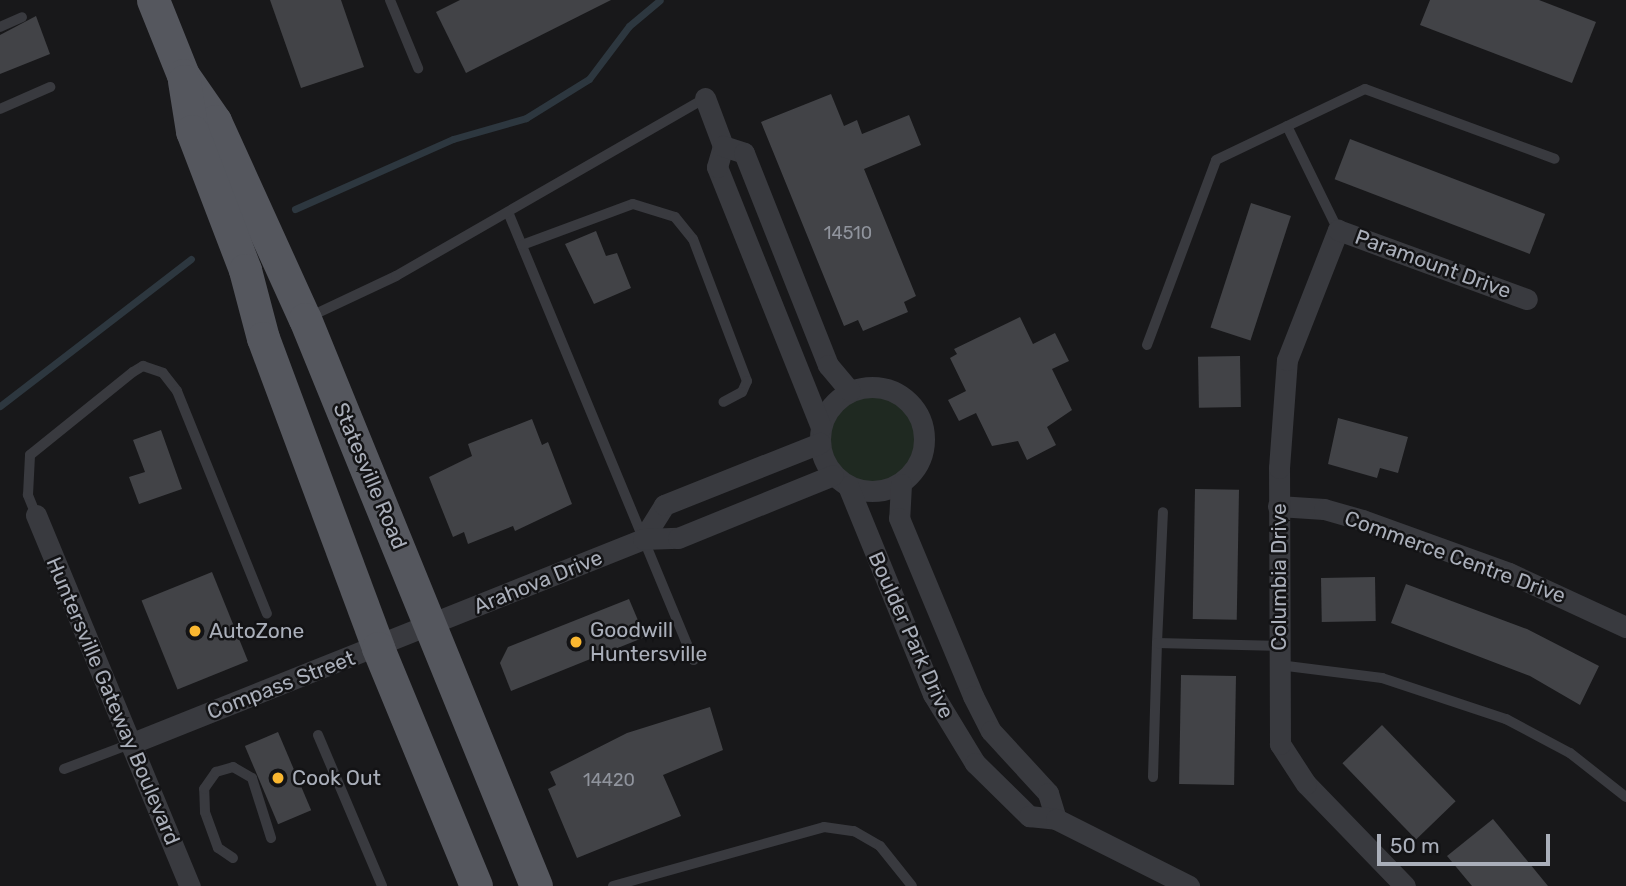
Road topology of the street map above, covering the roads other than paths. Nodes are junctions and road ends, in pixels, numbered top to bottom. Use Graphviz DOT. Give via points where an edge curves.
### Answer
graph roads {
  1 [pos="153,0"];
  2 [pos="390,0"];
  3 [pos="22,18"];
  4 [pos="0,27"];
  5 [pos="418,68"];
  6 [pos="183,75"];
  7 [pos="50,87"];
  8 [pos="705,99"];
  9 [pos="0,109"];
  10 [pos="1287,126"];
  11 [pos="723,146"];
  12 [pos="1555,159"];
  13 [pos="508,212"];
  14 [pos="1338,230"];
  15 [pos="522,245"];
  16 [pos="1527,299"];
  17 [pos="305,319"];
  18 [pos="1147,345"];
  19 [pos="850,391"];
  20 [pos="723,402"];
  21 [pos="820,435"];
  22 [pos="840,480"];
  23 [pos="901,484"];
  24 [pos="1278,506"];
  25 [pos="1163,512"];
  26 [pos="36,515"];
  27 [pos="643,539"];
  28 [pos="267,614"];
  29 [pos="432,626"];
  30 [pos="1626,627"];
  31 [pos="1157,643"];
  32 [pos="378,648"];
  33 [pos="1278,656"];
  34 [pos="694,660"];
  35 [pos="318,734"];
  36 [pos="130,744"];
  37 [pos="64,769"];
  38 [pos="1153,777"];
  39 [pos="1626,797"];
  40 [pos="1056,819"];
  41 [pos="271,838"];
  42 [pos="233,858"];
  43 [pos="190,886"];
  44 [pos="382,886"];
  45 [pos="475,886"];
  46 [pos="536,886"];
  47 [pos="614,886"];
  48 [pos="912,886"];
  49 [pos="1189,886"];
  50 [pos="1405,886"];
  1 -- 6 [label="main road, Statesville Road"];
  2 -- 5 [label="lane"];
  3 -- 4 [label="lane"];
  6 -- 17 [label="main road, Statesville Road" via="215,121"];
  6 -- 32 [label="main road, Statesville Road" via="192,131"];
  7 -- 9 [label="lane"];
  8 -- 11 [label="street"];
  8 -- 13 [label="lane"];
  10 -- 12 [label="lane" via="1365,89"];
  10 -- 14 [label="lane"];
  10 -- 18 [label="lane" via="1216,160"];
  11 -- 19 [label="street" via="744,153 828,365"];
  11 -- 21 [label="street" via="717,167"];
  13 -- 15 [label="lane"];
  13 -- 17 [label="lane" via="396,276"];
  14 -- 16 [label="street, Paramount Drive"];
  14 -- 24 [label="street, Columbia Drive" via="1287,360"];
  15 -- 20 [label="lane" via="633,204 675,217 692,239 747,381 742,392"];
  15 -- 27 [label="lane"];
  17 -- 29 [label="main road, Statesville Road"];
  19 -- 21 [label="street" via="837,400"];
  19 -- 23 [label="street" via="874,387 898,393 922,420 923,456"];
  21 -- 22 [label="street"];
  21 -- 27 [label="street" via="664,505"];
  22 -- 23 [label="street" via="875,491"];
  22 -- 27 [label="street, Arahova Drive" via="678,538"];
  22 -- 40 [label="street, Boulder Park Drive" via="933,694 961,743 1029,816"];
  23 -- 40 [label="street, Boulder Park Drive" via="899,518 973,696 991,731 1048,793"];
  24 -- 30 [label="street, Commerce Centre Drive" via="1324,509 1362,520 1509,573"];
  24 -- 33 [label="street, Columbia Drive"];
  25 -- 31 [label="lane"];
  26 -- 28 [label="lane" via="28,495 30,455 132,372 142,366 163,373 177,391"];
  26 -- 36 [label="street, Huntersville Gateway Boulevard"];
  27 -- 29 [label="street, Arahova Drive"];
  27 -- 34 [label="lane"];
  29 -- 32 [label="street, Compass Street"];
  29 -- 46 [label="main road, Statesville Road"];
  31 -- 33 [label="lane"];
  31 -- 38 [label="lane"];
  32 -- 36 [label="street, Compass Street"];
  32 -- 45 [label="main road, Statesville Road"];
  33 -- 39 [label="lane" via="1382,678 1506,719 1570,753"];
  33 -- 50 [label="street, Columbia Drive" via="1276,718 1287,760"];
  35 -- 44 [label="lane"];
  36 -- 37 [label="lane"];
  36 -- 43 [label="street, Huntersville Gateway Boulevard"];
  40 -- 49 [label="street, Boulder Park Drive"];
  41 -- 42 [label="lane" via="252,778 233,767 215,772 204,789 205,812 218,848"];
  47 -- 48 [label="lane" via="824,827 855,831 880,846"];
}
